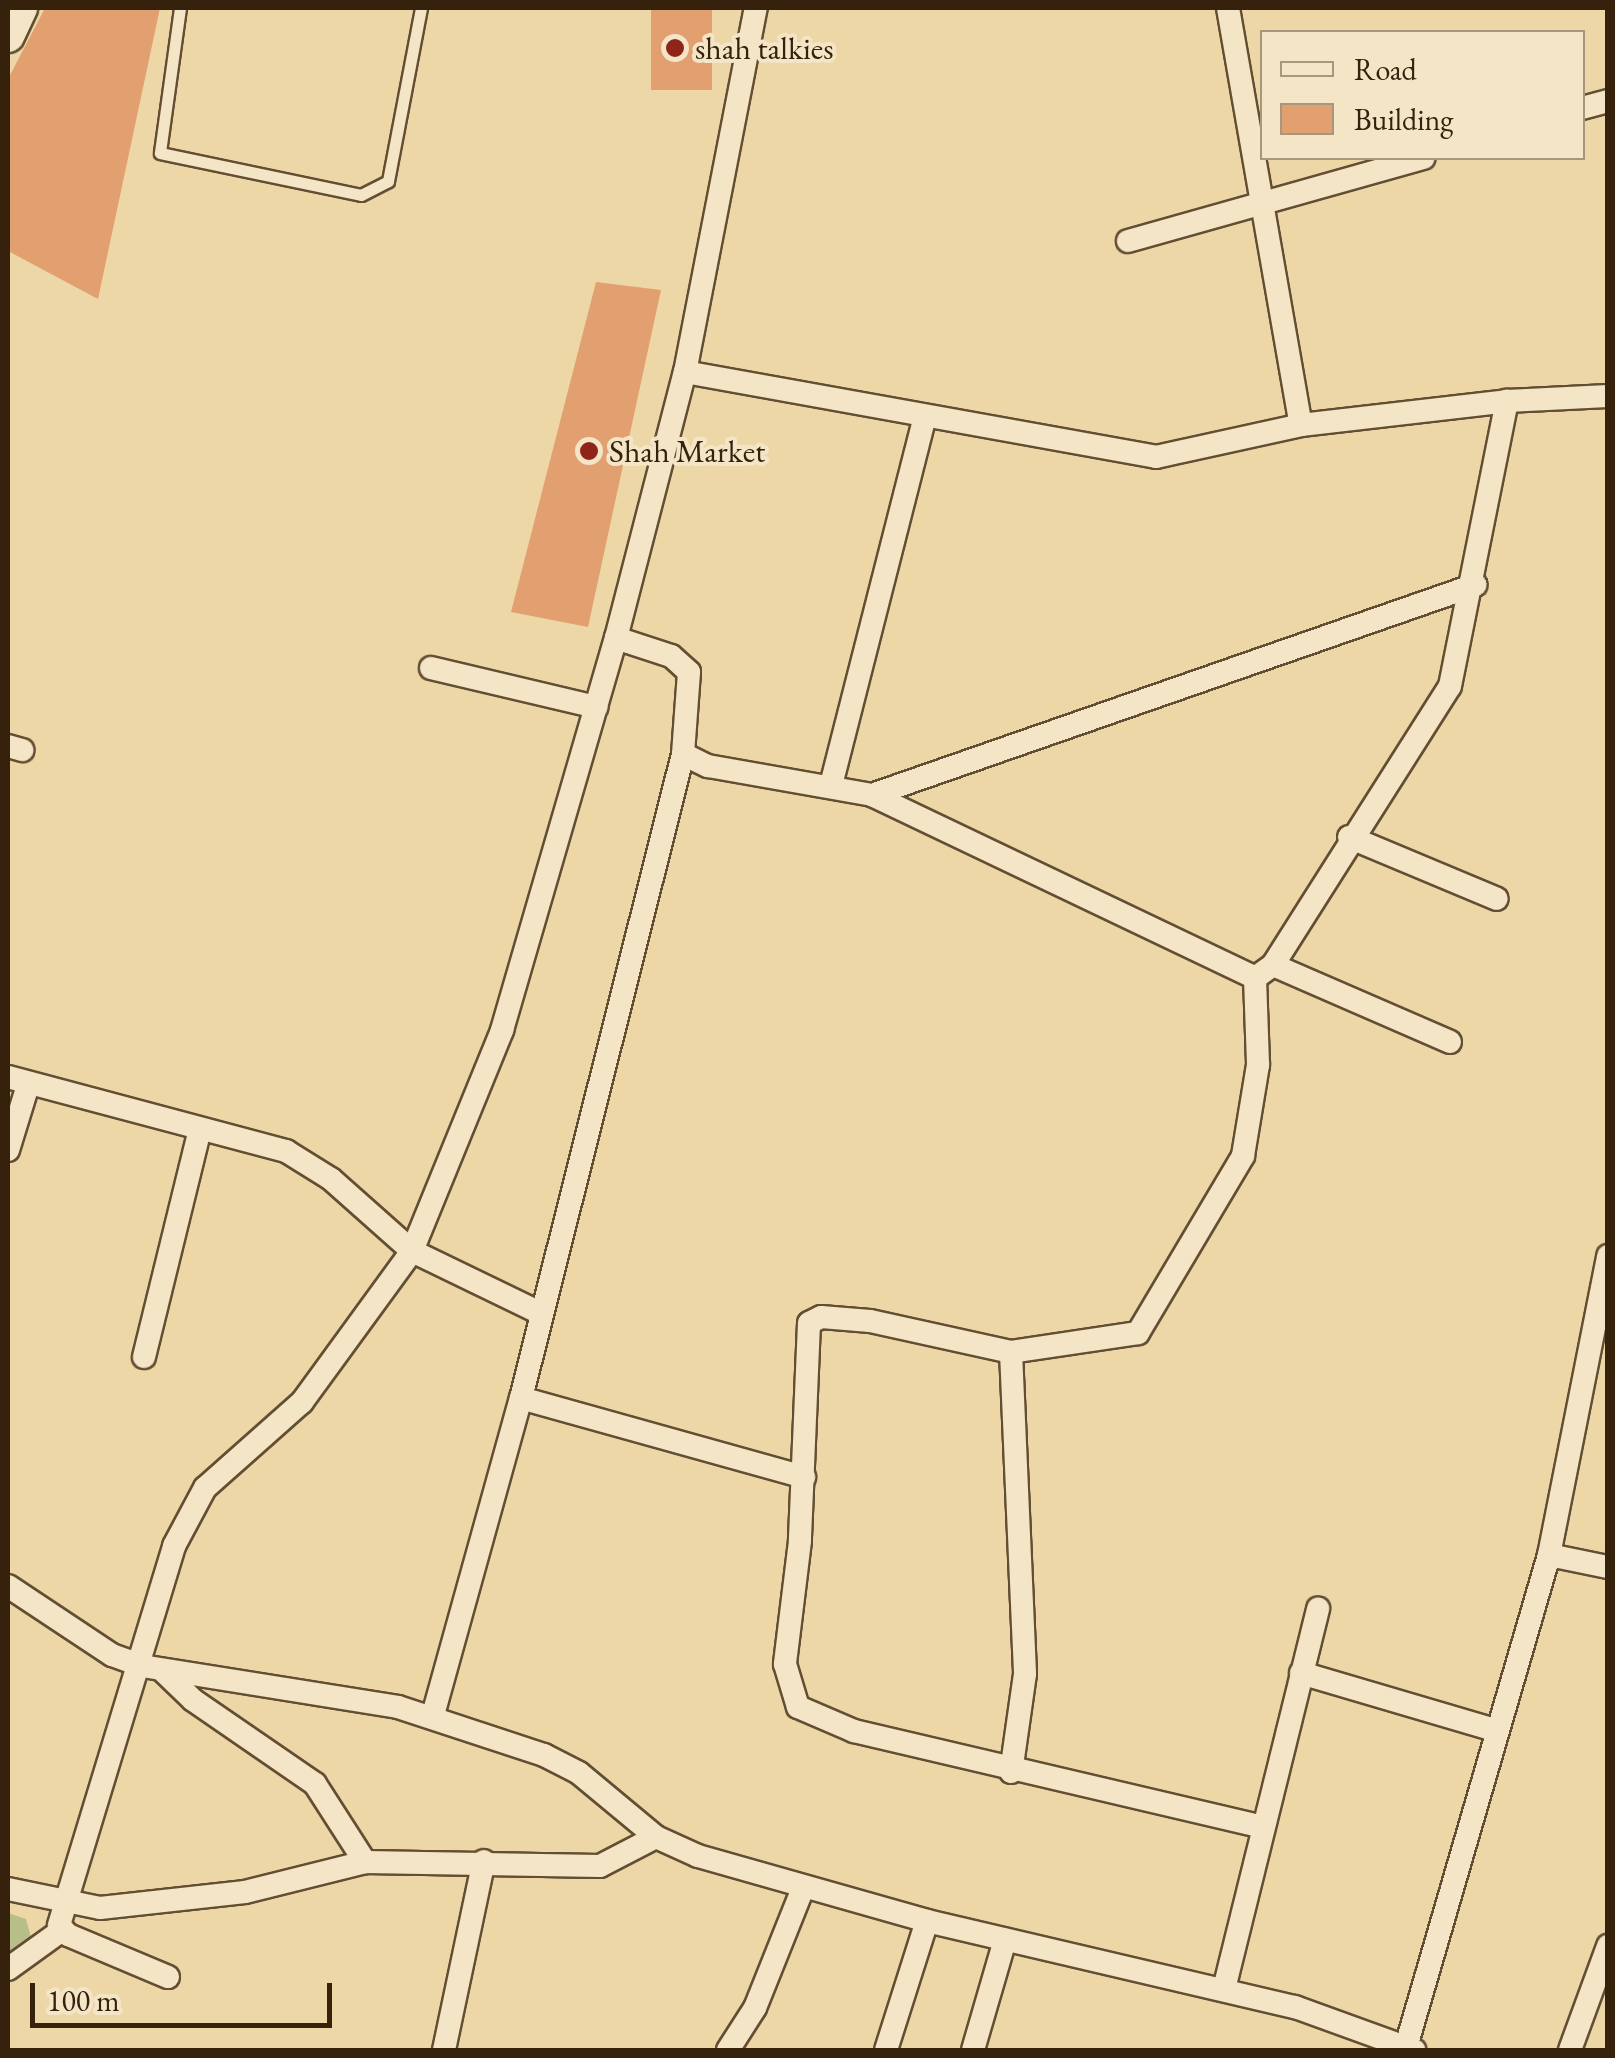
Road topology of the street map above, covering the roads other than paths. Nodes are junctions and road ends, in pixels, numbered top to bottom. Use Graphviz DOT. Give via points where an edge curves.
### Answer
graph roads {
  1 [pos="21,8"];
  2 [pos="180,8"];
  3 [pos="421,8"];
  4 [pos="756,8"];
  5 [pos="1228,8"];
  6 [pos="8,36"];
  7 [pos="1418,160"];
  8 [pos="1265,207"];
  9 [pos="1128,241"];
  10 [pos="684,372"];
  11 [pos="1608,396"];
  12 [pos="1507,401"];
  13 [pos="924,419"];
  14 [pos="1301,425"];
  15 [pos="1475,585"];
  16 [pos="616,638"];
  17 [pos="431,668"];
  18 [pos="596,708"];
  19 [pos="683,754"];
  20 [pos="831,785"];
  21 [pos="872,795"];
  22 [pos="1349,836"];
  23 [pos="1497,899"];
  24 [pos="1264,972"];
  25 [pos="1450,1042"];
  26 [pos="18,1081"];
  27 [pos="200,1129"];
  28 [pos="8,1150"];
  29 [pos="412,1251"];
  30 [pos="1608,1256"];
  31 [pos="540,1313"];
  32 [pos="1601,1344"];
  33 [pos="1010,1352"];
  34 [pos="144,1357"];
  35 [pos="521,1398"];
  36 [pos="804,1477"];
  37 [pos="1549,1555"];
  38 [pos="1608,1567"];
  39 [pos="8,1586"];
  40 [pos="1318,1608"];
  41 [pos="152,1668"];
  42 [pos="1302,1673"];
  43 [pos="433,1715"];
  44 [pos="1495,1730"];
  45 [pos="1011,1772"];
  46 [pos="1260,1826"];
  47 [pos="656,1838"];
  48 [pos="484,1861"];
  49 [pos="366,1862"];
  50 [pos="803,1888"];
  51 [pos="8,1890"];
  52 [pos="63,1905"];
  53 [pos="927,1921"];
  54 [pos="62,1930"];
  55 [pos="1005,1940"];
  56 [pos="1608,1946"];
  57 [pos="8,1969"];
  58 [pos="168,1977"];
  59 [pos="1224,1989"];
  60 [pos="1409,2049"];
  61 [pos="444,2050"];
  62 [pos="728,2050"];
  63 [pos="886,2050"];
  64 [pos="973,2050"];
  65 [pos="1570,2050"];
  1 -- 6 [label="main road"];
  2 -- 3 [label="lane" via="160,152 361,195 388,181"];
  4 -- 10 [label="street"];
  5 -- 8 [label="street"];
  7 -- 8 [label="street"];
  8 -- 9 [label="street"];
  8 -- 14 [label="street"];
  10 -- 13 [label="street"];
  10 -- 16 [label="street"];
  11 -- 12 [label="street"];
  12 -- 14 [label="street"];
  12 -- 15 [label="street"];
  13 -- 14 [label="street" via="1156,457"];
  13 -- 20 [label="street"];
  15 -- 21 [label="street"];
  15 -- 22 [label="street" via="1445,698"];
  16 -- 18 [label="street"];
  16 -- 19 [label="street" via="671,656 689,672"];
  17 -- 18 [label="street"];
  18 -- 29 [label="street" via="487,1076"];
  19 -- 20 [label="street" via="708,766"];
  19 -- 31 [label="street"];
  20 -- 21 [label="street"];
  21 -- 24 [label="street"];
  22 -- 23 [label="street"];
  22 -- 24 [label="street"];
  24 -- 25 [label="street"];
  24 -- 33 [label="street" via="1243,1156 1144,1328 1133,1336 1058,1350"];
  26 -- 27 [label="street"];
  26 -- 28 [label="street"];
  27 -- 29 [label="street" via="302,1159"];
  27 -- 34 [label="street"];
  29 -- 31 [label="street"];
  29 -- 41 [label="street" via="320,1381 192,1507 174,1546"];
  30 -- 32 [label="street"];
  31 -- 35 [label="street"];
  32 -- 37 [label="street"];
  33 -- 36 [label="street" via="870,1321 808,1322"];
  33 -- 45 [label="street" via="1025,1674"];
  35 -- 36 [label="street"];
  35 -- 43 [label="street"];
  36 -- 45 [label="street" via="785,1664 798,1706 854,1731"];
  37 -- 38 [label="street"];
  37 -- 44 [label="street"];
  39 -- 41 [label="street" via="72,1631"];
  40 -- 42 [label="street"];
  41 -- 43 [label="street"];
  41 -- 49 [label="street" via="315,1784"];
  41 -- 52 [label="street"];
  42 -- 44 [label="street"];
  42 -- 46 [label="street"];
  43 -- 47 [label="street" via="568,1767"];
  44 -- 60 [label="street"];
  45 -- 46 [label="street"];
  46 -- 59 [label="street"];
  47 -- 48 [label="street" via="600,1866"];
  47 -- 50 [label="street"];
  48 -- 49 [label="street"];
  48 -- 61 [label="street"];
  49 -- 52 [label="street" via="201,1898"];
  50 -- 53 [label="street"];
  50 -- 62 [label="street" via="755,2008"];
  51 -- 52 [label="street"];
  52 -- 54 [label="street"];
  53 -- 55 [label="street"];
  53 -- 63 [label="street"];
  54 -- 57 [label="street"];
  54 -- 58 [label="street"];
  55 -- 59 [label="street"];
  55 -- 64 [label="street"];
  56 -- 65 [label="street"];
  59 -- 60 [label="street" via="1372,2030"];
}
